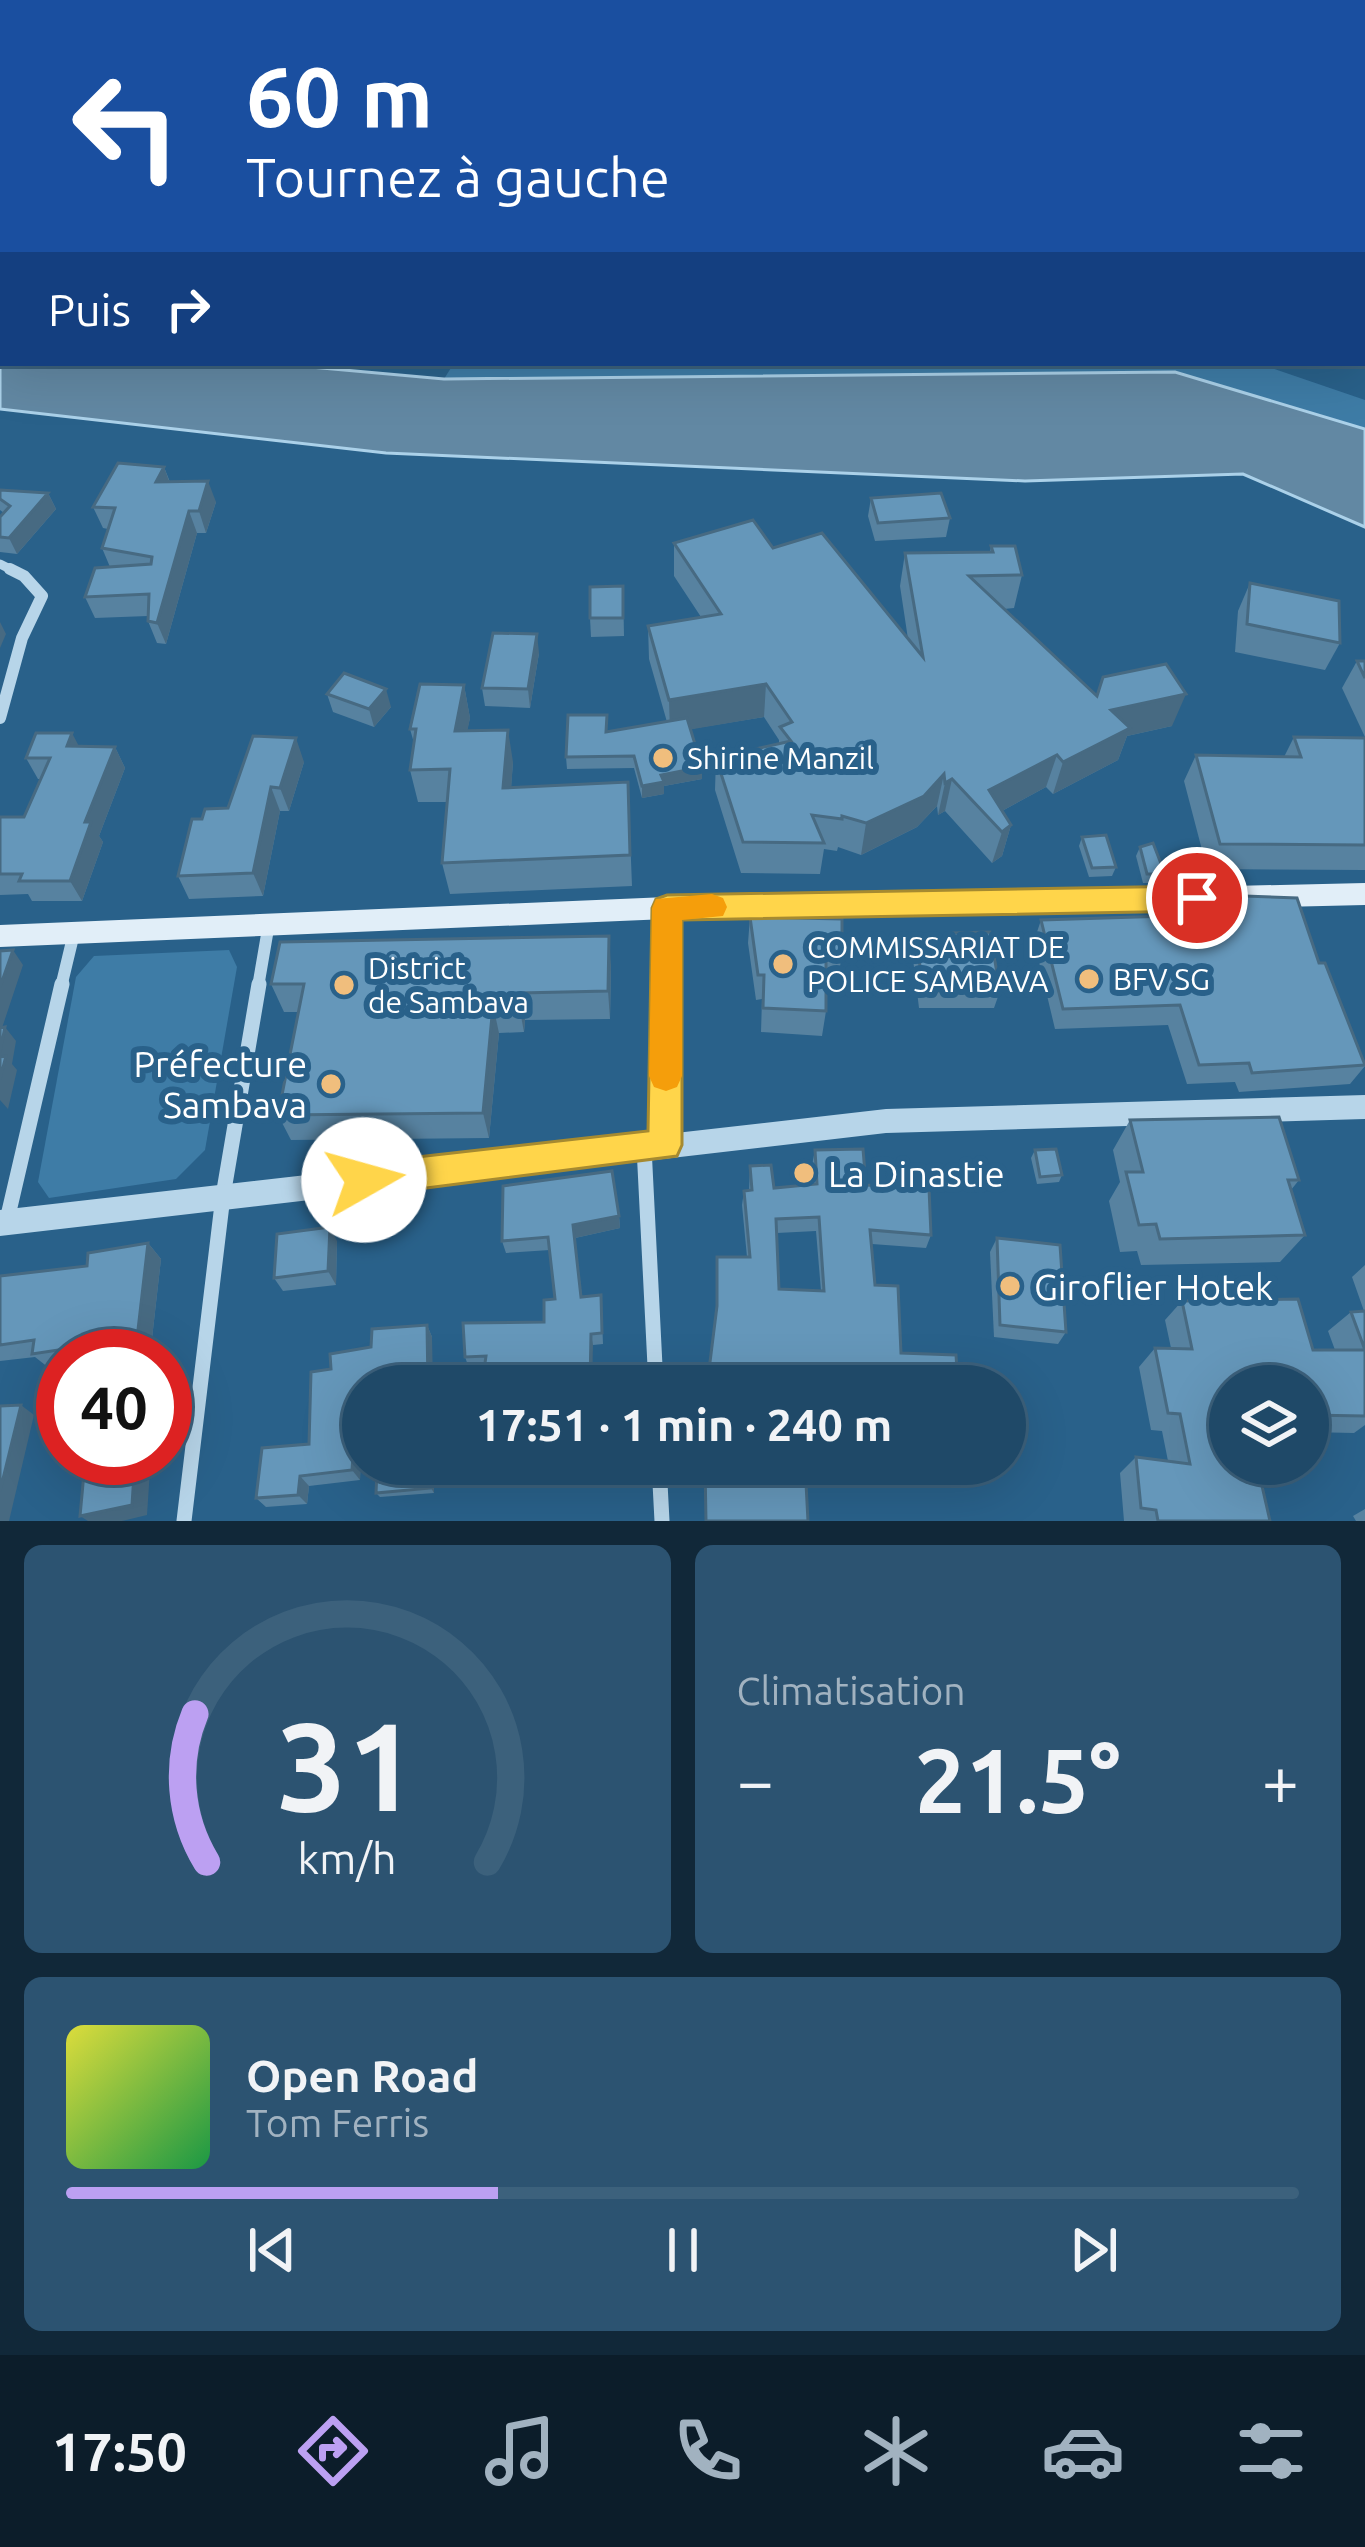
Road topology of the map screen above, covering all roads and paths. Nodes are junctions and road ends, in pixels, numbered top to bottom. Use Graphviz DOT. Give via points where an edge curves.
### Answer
graph roads {
  1 [pos="0,564"];
  2 [pos="0,718"];
  3 [pos="1365,894"];
  4 [pos="667,908"];
  5 [pos="269,923"];
  6 [pos="74,933"];
  7 [pos="0,936"];
  8 [pos="1365,1107"];
  9 [pos="655,1146"];
  10 [pos="223,1196"];
  11 [pos="3,1222"];
  12 [pos="656,1365"];
  13 [pos="660,1485"];
  14 [pos="184,1521"];
  15 [pos="662,1521"];
  1 -- 2 [label="street" via="42,596"];
  3 -- 4 [label="main road"];
  4 -- 5 [label="main road"];
  4 -- 9 [label="street"];
  5 -- 6 [label="main road"];
  5 -- 10 [label="street"];
  6 -- 7 [label="main road"];
  6 -- 11 [label="street"];
  8 -- 9 [label="street" via="886,1121"];
  9 -- 10 [label="street"];
  9 -- 12 [label="street"];
  10 -- 11 [label="street"];
  10 -- 14 [label="street"];
  13 -- 15 [label="street"];
}
